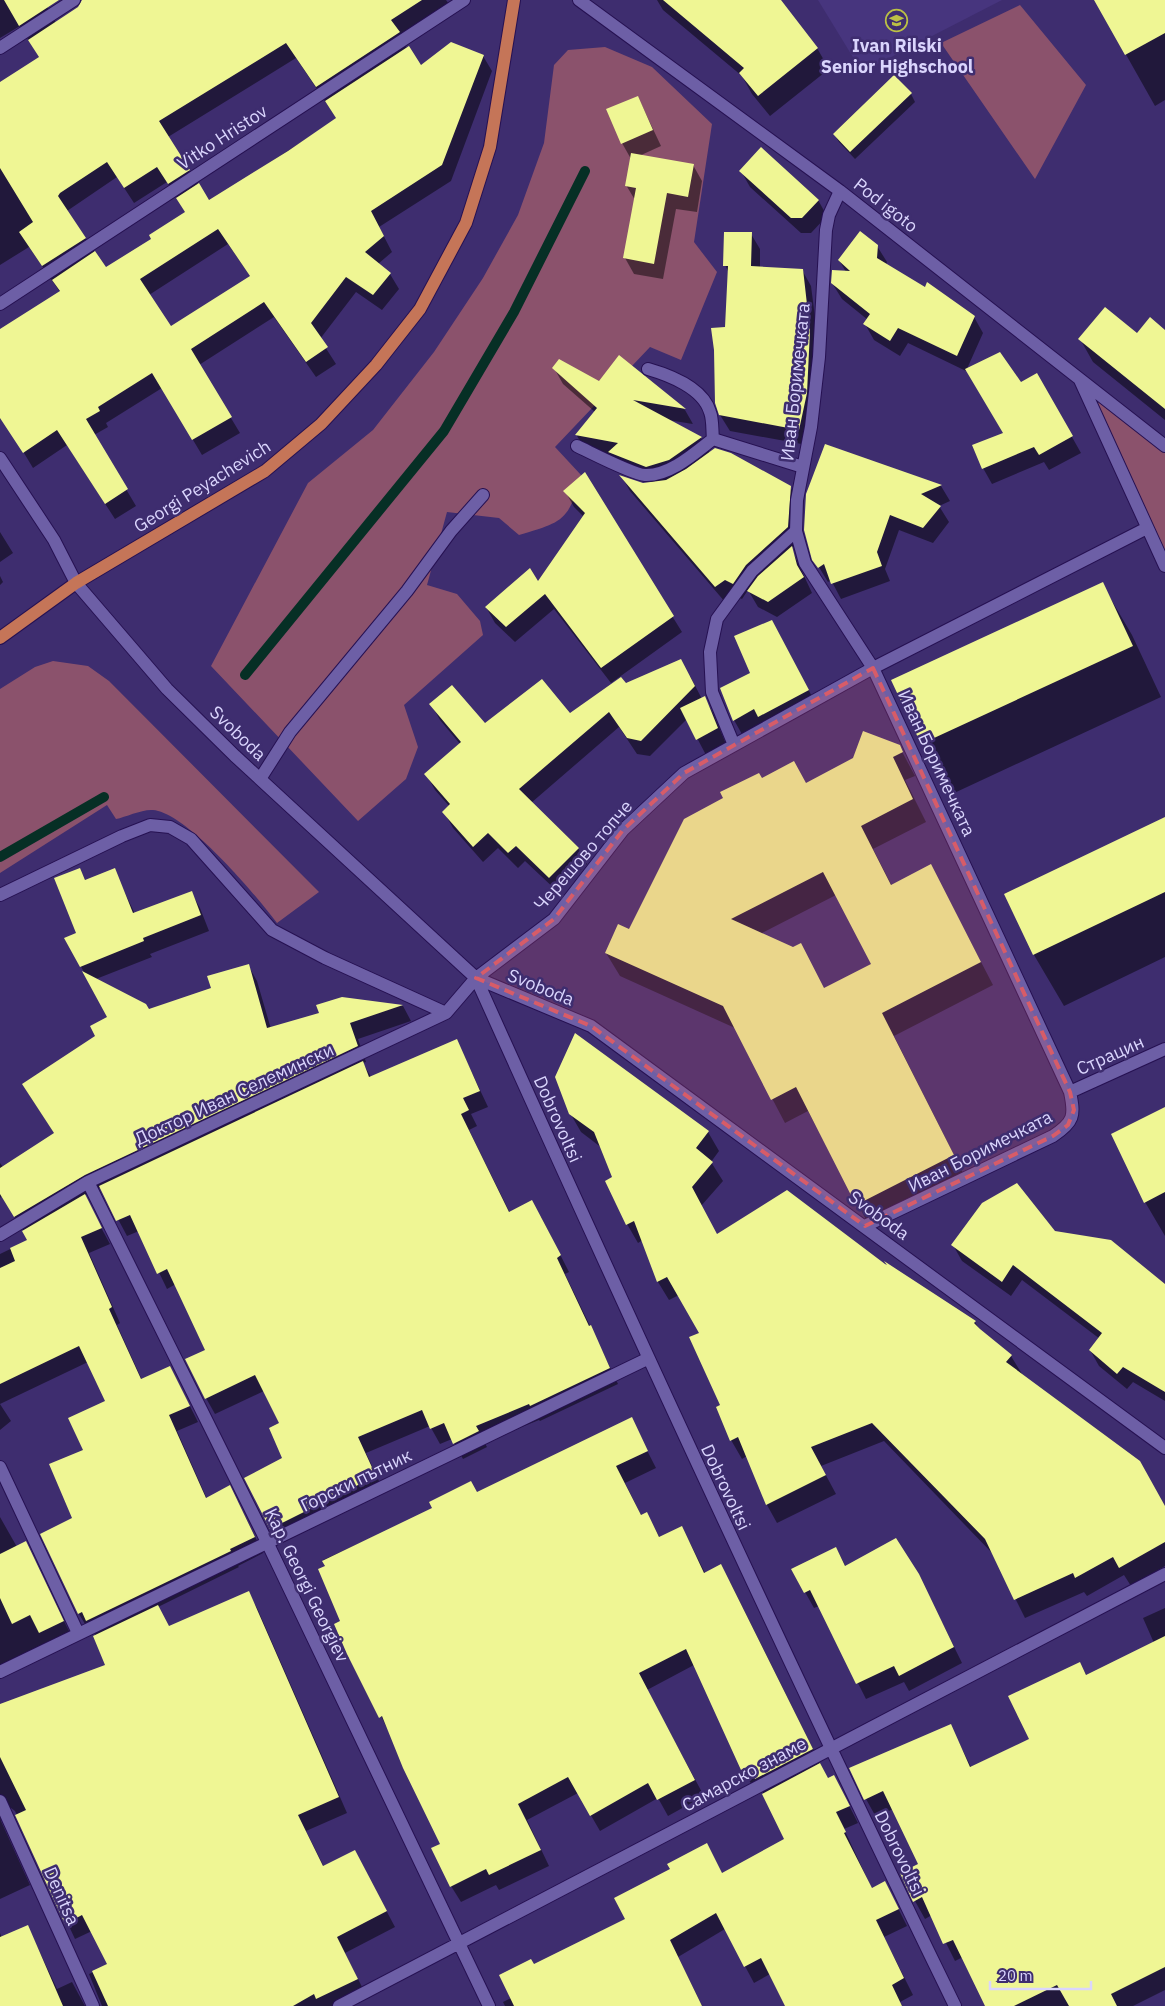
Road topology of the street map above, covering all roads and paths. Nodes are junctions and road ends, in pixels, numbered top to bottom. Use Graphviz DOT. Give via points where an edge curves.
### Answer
graph roads {
  1 [pos="74,0"];
  2 [pos="464,0"];
  3 [pos="514,0"];
  4 [pos="578,0"];
  5 [pos="0,48"];
  6 [pos="840,191"];
  7 [pos="0,304"];
  8 [pos="648,369"];
  9 [pos="1079,378"];
  10 [pos="713,439"];
  11 [pos="577,446"];
  12 [pos="1165,446"];
  13 [pos="0,458"];
  14 [pos="804,467"];
  15 [pos="483,495"];
  16 [pos="1147,528"];
  17 [pos="796,531"];
  18 [pos="1165,566"];
  19 [pos="76,583"];
  20 [pos="0,638"];
  21 [pos="873,668"];
  22 [pos="734,745"];
  23 [pos="260,779"];
  24 [pos="0,895"];
  25 [pos="476,978"];
  26 [pos="446,1014"];
  27 [pos="1165,1049"];
  28 [pos="1070,1092"];
  29 [pos="88,1182"];
  30 [pos="865,1226"];
  31 [pos="0,1235"];
  32 [pos="647,1359"];
  33 [pos="1165,1448"];
  34 [pos="0,1467"];
  35 [pos="267,1542"];
  36 [pos="1165,1574"];
  37 [pos="78,1633"];
  38 [pos="0,1672"];
  39 [pos="830,1749"];
  40 [pos="0,1801"];
  41 [pos="459,1943"];
  42 [pos="93,2006"];
  43 [pos="339,2006"];
  44 [pos="489,2006"];
  45 [pos="955,2006"];
  1 -- 5 [label="street"];
  2 -- 7 [label="street, Vitko Hristov"];
  3 -- 19 [label="main road, Georgi Peyachevich" via="490,147 466,223 420,309 376,365 321,424 266,471"];
  4 -- 6 [label="street, Pod igoto"];
  6 -- 9 [label="street, Pod igoto"];
  6 -- 14 [label="street, Иван Боримечката" via="826,230 819,357"];
  8 -- 10 [label="street" via="672,376 699,395 710,410"];
  9 -- 12 [label="street, Pod igoto"];
  9 -- 16 [label="street"];
  10 -- 11 [label="street" via="665,471 646,475"];
  10 -- 14 [label="street"];
  13 -- 19 [label="street, Svoboda" via="54,540"];
  14 -- 17 [label="street, Иван Боримечката" via="797,500"];
  15 -- 23 [label="street" via="290,732"];
  16 -- 18 [label="street"];
  16 -- 21 [label="street, Черешово топче"];
  17 -- 21 [label="street, Иван Боримечката" via="805,563"];
  17 -- 22 [label="street" via="752,571 717,619 710,652 712,692"];
  19 -- 20 [label="main road, Georgi Peyachevich"];
  19 -- 23 [label="street, Svoboda" via="167,689"];
  21 -- 22 [label="street, Черешово топче"];
  21 -- 28 [label="street, Иван Боримечката"];
  22 -- 25 [label="street, Черешово топче" via="684,773 623,830 554,920"];
  23 -- 25 [label="street, Svoboda"];
  24 -- 26 [label="street" via="122,836 150,825 170,826 191,839 272,930"];
  25 -- 26 [label="street, Доктор Иван Селемински"];
  25 -- 30 [label="street, Svoboda" via="591,1026"];
  25 -- 32 [label="street, Dobrovoltsi"];
  26 -- 29 [label="street, Доктор Иван Селемински"];
  27 -- 28 [label="street, Страцин"];
  28 -- 30 [label="street, Иван Боримечката" via="1074,1110 1068,1125 1053,1136"];
  29 -- 31 [label="street, Доктор Иван Селемински"];
  29 -- 35 [label="street, Kap. Georgi Georgiev"];
  30 -- 33 [label="street, Svoboda"];
  32 -- 35 [label="street, Горски пътник"];
  32 -- 39 [label="street, Dobrovoltsi"];
  34 -- 37 [label="street"];
  35 -- 37 [label="street, Горски пътник"];
  35 -- 41 [label="street, Kap. Georgi Georgiev"];
  36 -- 39 [label="street, Самарско знаме"];
  37 -- 38 [label="street, Горски пътник"];
  39 -- 41 [label="street, Самарско знаме"];
  39 -- 45 [label="street, Dobrovoltsi"];
  40 -- 42 [label="street, Denitsa"];
  41 -- 43 [label="street, Самарско знаме"];
  41 -- 44 [label="street, Kap. Georgi Georgiev"];
}
